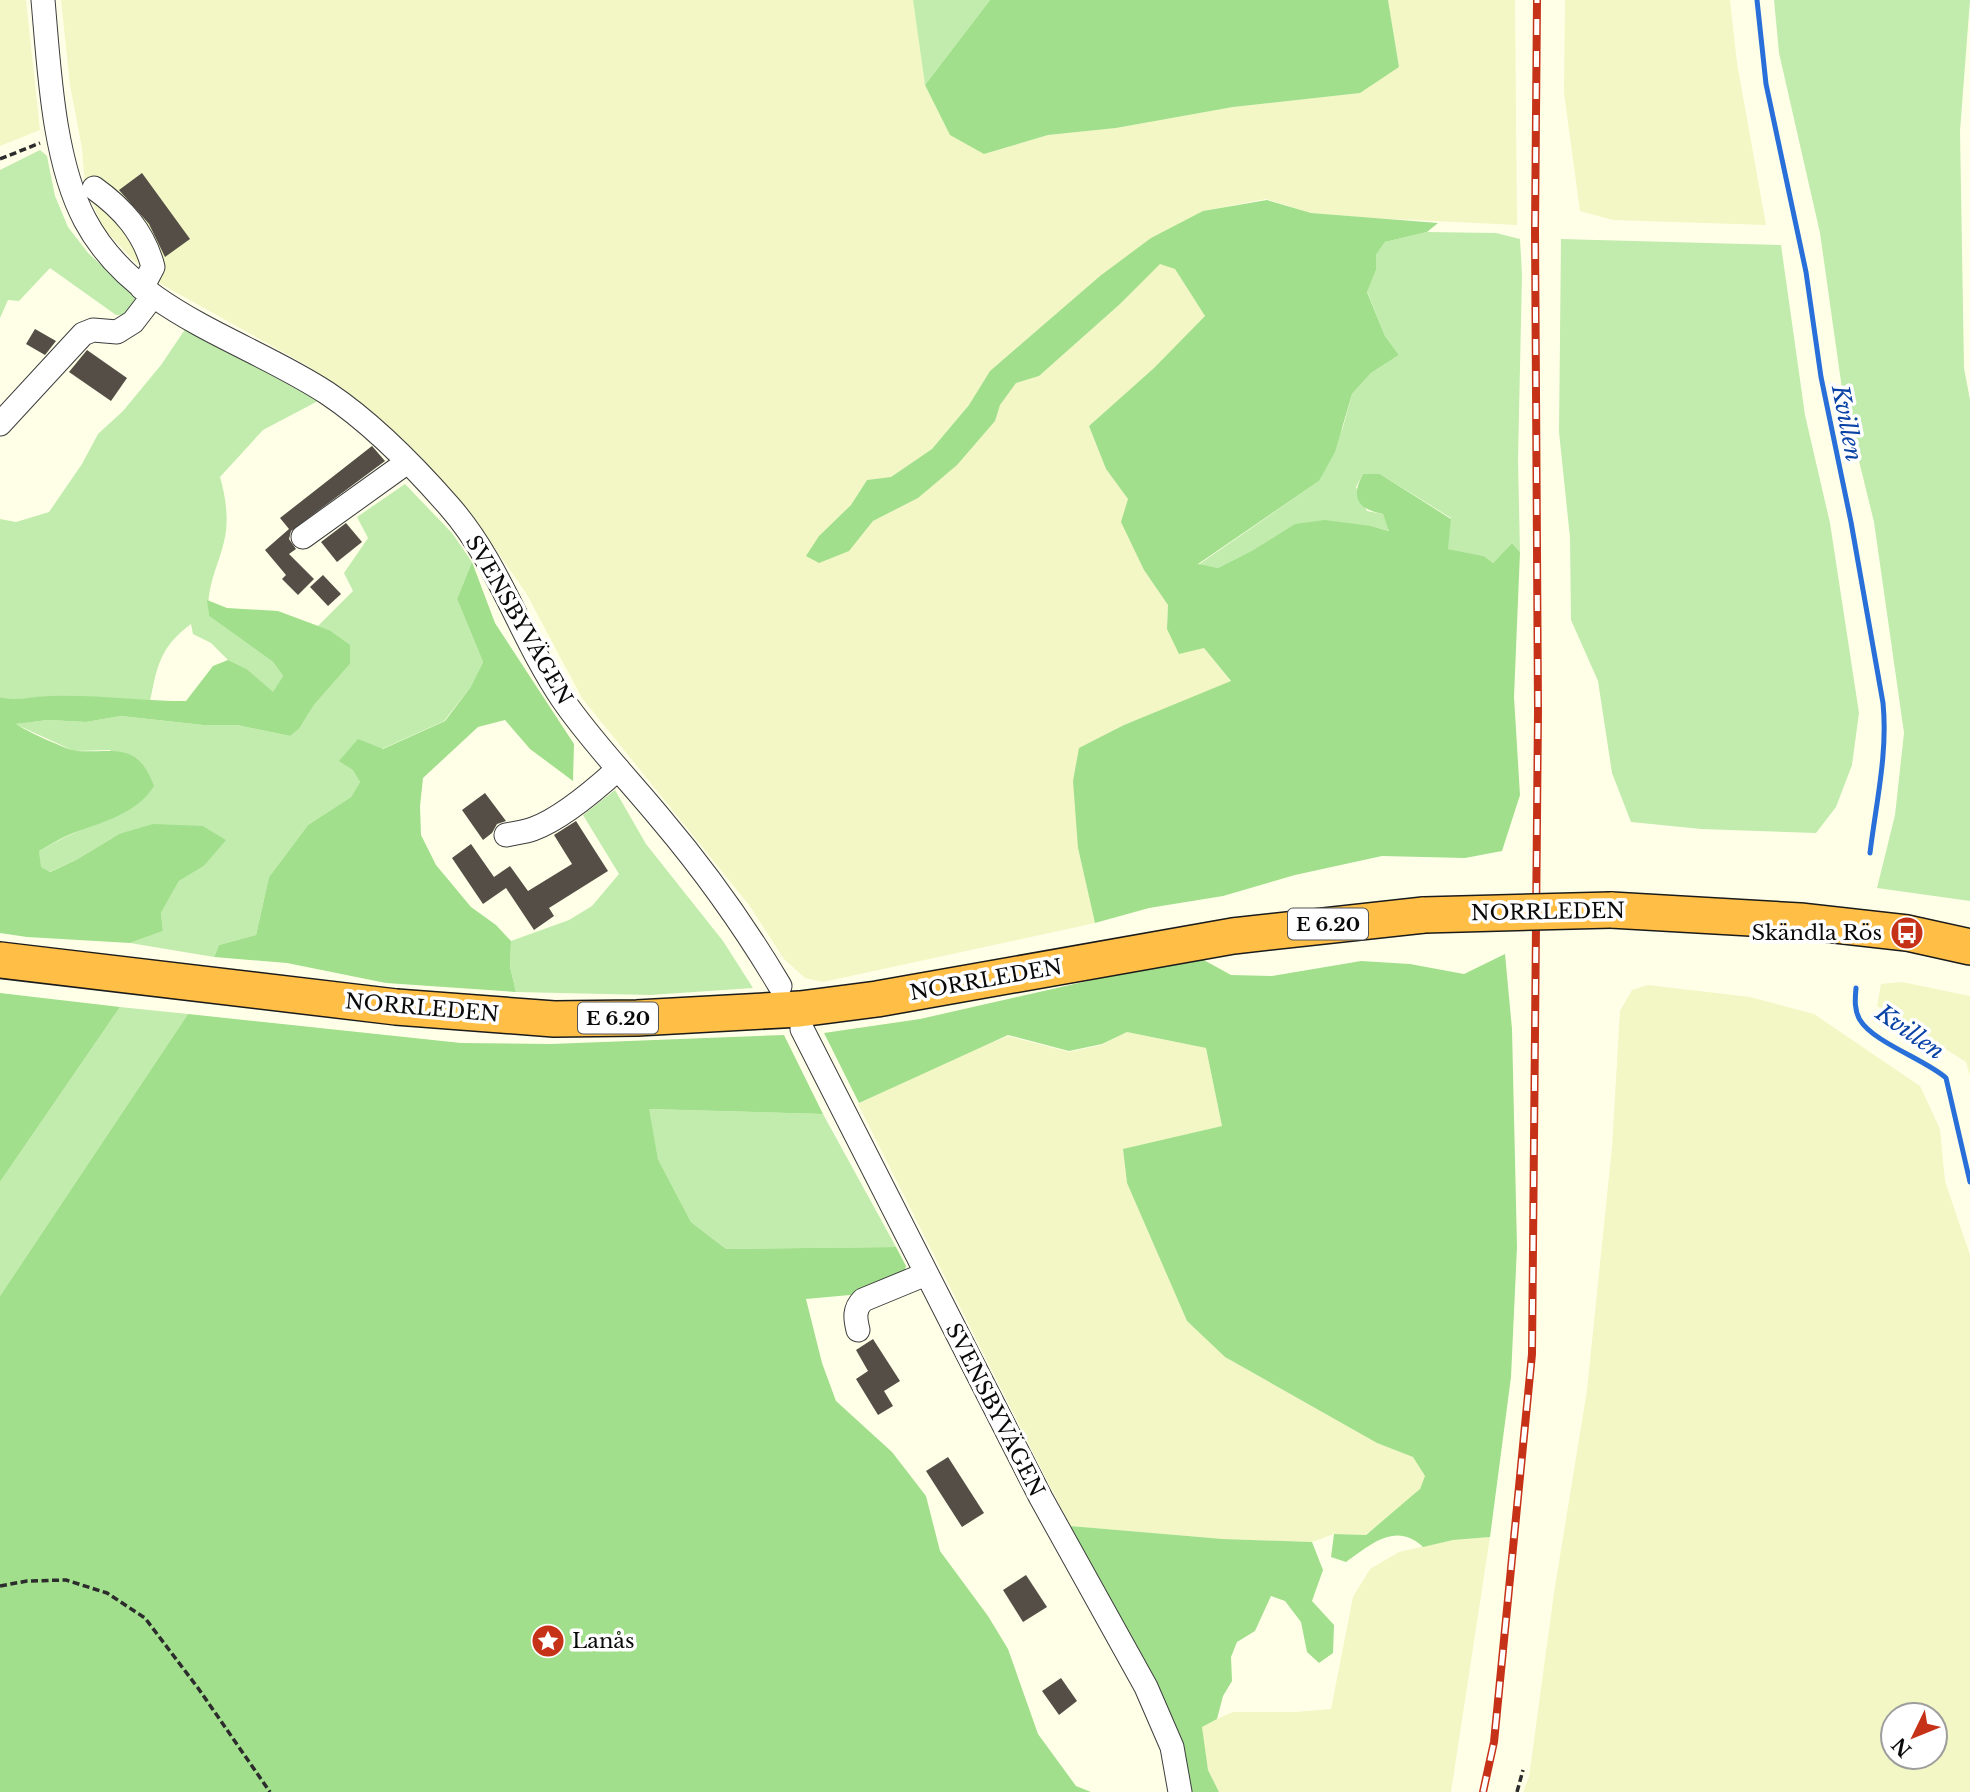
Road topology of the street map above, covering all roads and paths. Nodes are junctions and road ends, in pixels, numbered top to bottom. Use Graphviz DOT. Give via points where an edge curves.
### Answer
graph roads {
  1 [pos="43,0"];
  2 [pos="60,141"];
  3 [pos="0,159"];
  4 [pos="94,188"];
  5 [pos="148,292"];
  6 [pos="0,424"];
  7 [pos="407,463"];
  8 [pos="303,537"];
  9 [pos="618,769"];
  10 [pos="506,835"];
  11 [pos="1970,947"];
  12 [pos="0,960"];
  13 [pos="780,986"];
  14 [pos="802,1029"];
  15 [pos="926,1274"];
  16 [pos="858,1330"];
  17 [pos="0,1586"];
  18 [pos="1523,1770"];
  19 [pos="270,1792"];
  20 [pos="1180,1792"];
  21 [pos="1517,1792"];
  1 -- 2 [label="street, SVENSBYVÄGEN"];
  2 -- 3 [label="path" via="40,143"];
  2 -- 5 [label="street, SVENSBYVÄGEN" via="84,219 101,246"];
  4 -- 5 [label="street" via="122,210 149,251 153,267"];
  5 -- 6 [label="street" via="133,322 117,332 83,334"];
  5 -- 7 [label="street, SVENSBYVÄGEN" via="326,392"];
  7 -- 8 [label="street"];
  7 -- 9 [label="street, SVENSBYVÄGEN" via="477,542 552,683"];
  9 -- 10 [label="street" via="549,821"];
  9 -- 13 [label="street, SVENSBYVÄGEN" via="700,867"];
  11 -- 12 [label="highway, NORRLEDEN / E 6.20, bridge" via="1907,933 1800,920 1611,910 1424,915 1233,936 800,1009 554,1019 396,1007"];
  14 -- 15 [label="street, SVENSBYVÄGEN"];
  15 -- 16 [label="street" via="863,1300 855,1317"];
  15 -- 20 [label="street, SVENSBYVÄGEN" via="1041,1498 1146,1687 1172,1747"];
  17 -- 19 [label="path" via="66,1580 107,1593 145,1618"];
  18 -- 21 [label="path"];
}
